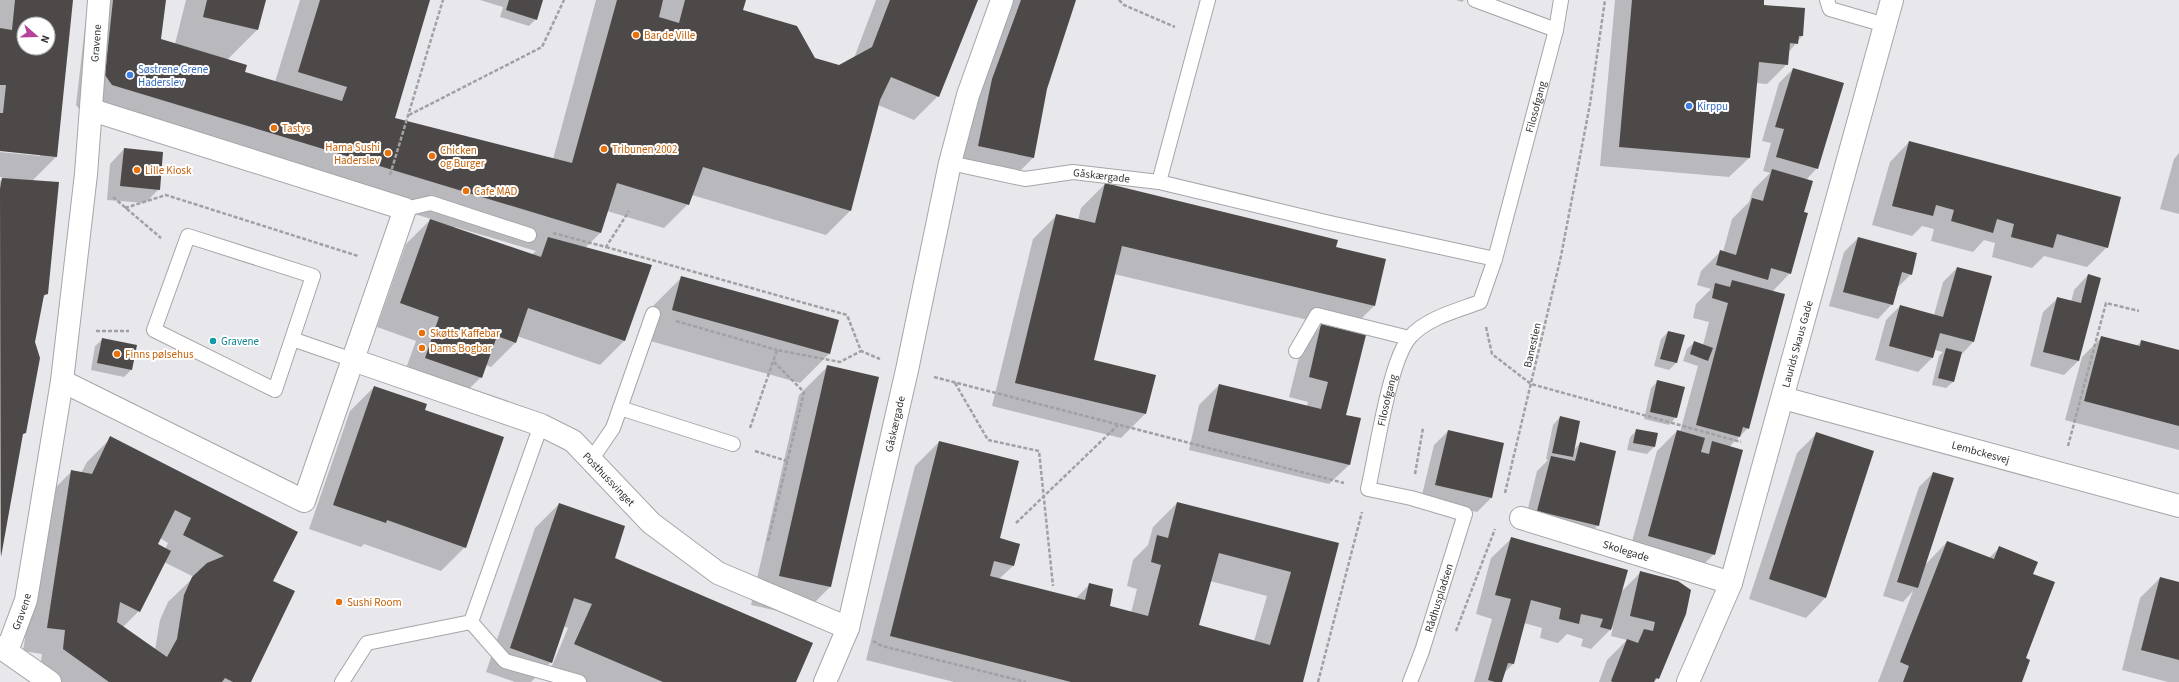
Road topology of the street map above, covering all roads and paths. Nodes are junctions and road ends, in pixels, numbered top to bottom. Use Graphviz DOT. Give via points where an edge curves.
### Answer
graph roads {
  1 [pos="99,0"];
  2 [pos="564,0"];
  3 [pos="1002,0"];
  4 [pos="1119,0"];
  5 [pos="1208,0"];
  6 [pos="1475,0"];
  7 [pos="1561,0"];
  8 [pos="1605,0"];
  9 [pos="1826,0"];
  10 [pos="1892,0"];
  11 [pos="1885,25"];
  12 [pos="1556,30"];
  13 [pos="1198,37"];
  14 [pos="92,110"];
  15 [pos="408,115"];
  16 [pos="950,162"];
  17 [pos="86,174"];
  18 [pos="1159,182"];
  19 [pos="125,208"];
  20 [pos="406,208"];
  21 [pos="629,211"];
  22 [pos="529,235"];
  23 [pos="606,247"];
  24 [pos="181,256"];
  25 [pos="362,258"];
  26 [pos="1495,259"];
  27 [pos="1480,302"];
  28 [pos="2139,311"];
  29 [pos="653,314"];
  30 [pos="154,330"];
  31 [pos="69,332"];
  32 [pos="1409,338"];
  33 [pos="292,339"];
  34 [pos="777,350"];
  35 [pos="861,351"];
  36 [pos="1296,351"];
  37 [pos="353,360"];
  38 [pos="773,361"];
  39 [pos="907,370"];
  40 [pos="62,381"];
  41 [pos="954,383"];
  42 [pos="1531,384"];
  43 [pos="1783,398"];
  44 [pos="620,408"];
  45 [pos="541,425"];
  46 [pos="1118,425"];
  47 [pos="1423,428"];
  48 [pos="738,446"];
  49 [pos="1767,449"];
  50 [pos="591,460"];
  51 [pos="787,461"];
  52 [pos="2061,474"];
  53 [pos="1368,489"];
  54 [pos="1044,496"];
  55 [pos="1504,497"];
  56 [pos="1412,498"];
  57 [pos="2179,506"];
  58 [pos="1521,518"];
  59 [pos="1016,523"];
  60 [pos="1496,526"];
  61 [pos="768,541"];
  62 [pos="1731,583"];
  63 [pos="1053,586"];
  64 [pos="471,622"];
  65 [pos="848,628"];
  66 [pos="1455,633"];
  67 [pos="3,649"];
  68 [pos="50,682"];
  69 [pos="342,682"];
  70 [pos="579,682"];
  71 [pos="825,682"];
  72 [pos="1026,682"];
  73 [pos="1318,682"];
  74 [pos="1410,682"];
  75 [pos="1688,682"];
  1 -- 14 [label="street, Gravene"];
  2 -- 15 [label="path" via="542,48"];
  3 -- 16 [label="street, Gåskærgade" via="968,95"];
  4 -- 13 [label="path" via="1124,5"];
  5 -- 13 [label="lane"];
  6 -- 12 [label="lane"];
  7 -- 12 [label="lane, Filosofgang"];
  8 -- 42 [label="path, Banestien" via="1590,104 1561,256"];
  9 -- 11 [label="lane" via="1830,9"];
  10 -- 11 [label="street, Laurids Skaus Gade"];
  11 -- 43 [label="street, Laurids Skaus Gade"];
  12 -- 26 [label="lane, Filosofgang"];
  13 -- 18 [label="lane"];
  14 -- 17 [label="street, Gravene"];
  14 -- 20 [label="street"];
  16 -- 18 [label="lane, Gåskærgade" via="1025,179 1073,172"];
  16 -- 39 [label="street, Gåskærgade"];
  17 -- 19 [label="path"];
  17 -- 31 [label="street, Gravene"];
  18 -- 26 [label="lane" via="1330,224"];
  19 -- 24 [label="path"];
  19 -- 25 [label="path" via="166,195"];
  20 -- 22 [label="lane" via="431,203"];
  20 -- 37 [label="street"];
  21 -- 23 [label="path"];
  22 -- 23 [label="path" via="546,232"];
  23 -- 35 [label="path" via="847,315"];
  24 -- 30 [label="lane"];
  24 -- 33 [label="lane" via="188,236 313,276"];
  26 -- 27 [label="lane, Filosofgang"];
  27 -- 32 [label="lane, Filosofgang" via="1429,321"];
  27 -- 42 [label="path" via="1492,354"];
  28 -- 52 [label="path" via="2106,302"];
  29 -- 34 [label="path"];
  29 -- 44 [label="lane"];
  30 -- 31 [label="path"];
  30 -- 33 [label="lane" via="275,390"];
  31 -- 40 [label="street, Gravene"];
  32 -- 36 [label="lane" via="1317,315"];
  32 -- 53 [label="lane, Filosofgang" via="1394,370"];
  33 -- 37 [label="lane"];
  34 -- 35 [label="path" via="840,362"];
  34 -- 38 [label="path"];
  35 -- 39 [label="path"];
  37 -- 40 [label="street" via="304,501"];
  37 -- 45 [label="street, Posthussvinget"];
  38 -- 48 [label="path"];
  38 -- 51 [label="path" via="804,392"];
  39 -- 41 [label="path"];
  39 -- 65 [label="street, Gåskærgade"];
  40 -- 67 [label="street, Gravene" via="26,600"];
  41 -- 46 [label="path"];
  41 -- 54 [label="path" via="988,440 1039,451"];
  42 -- 49 [label="path"];
  42 -- 55 [label="path, Banestien"];
  43 -- 49 [label="street, Laurids Skaus Gade"];
  43 -- 52 [label="street, Lembckesvej"];
  44 -- 48 [label="lane"];
  44 -- 50 [label="lane" via="613,428"];
  45 -- 50 [label="street, Posthussvinget" via="573,441"];
  45 -- 64 [label="lane"];
  46 -- 53 [label="path"];
  46 -- 54 [label="path"];
  47 -- 56 [label="path"];
  48 -- 51 [label="path"];
  49 -- 62 [label="street, Laurids Skaus Gade"];
  50 -- 65 [label="street, Posthussvinget" via="651,523 718,573"];
  51 -- 61 [label="path"];
  52 -- 57 [label="street, Lembckesvej"];
  53 -- 56 [label="lane"];
  53 -- 73 [label="path"];
  54 -- 59 [label="path"];
  54 -- 63 [label="path"];
  56 -- 74 [label="lane, Rådhuspladsen" via="1465,514"];
  58 -- 62 [label="street, Skolegade"];
  60 -- 66 [label="path"];
  62 -- 75 [label="street, Laurids Skaus Gade"];
  64 -- 69 [label="lane" via="368,643"];
  64 -- 70 [label="lane" via="505,660"];
  65 -- 71 [label="street, Gåskærgade"];
  65 -- 72 [label="path" via="882,646"];
  67 -- 68 [label="street"];
}
